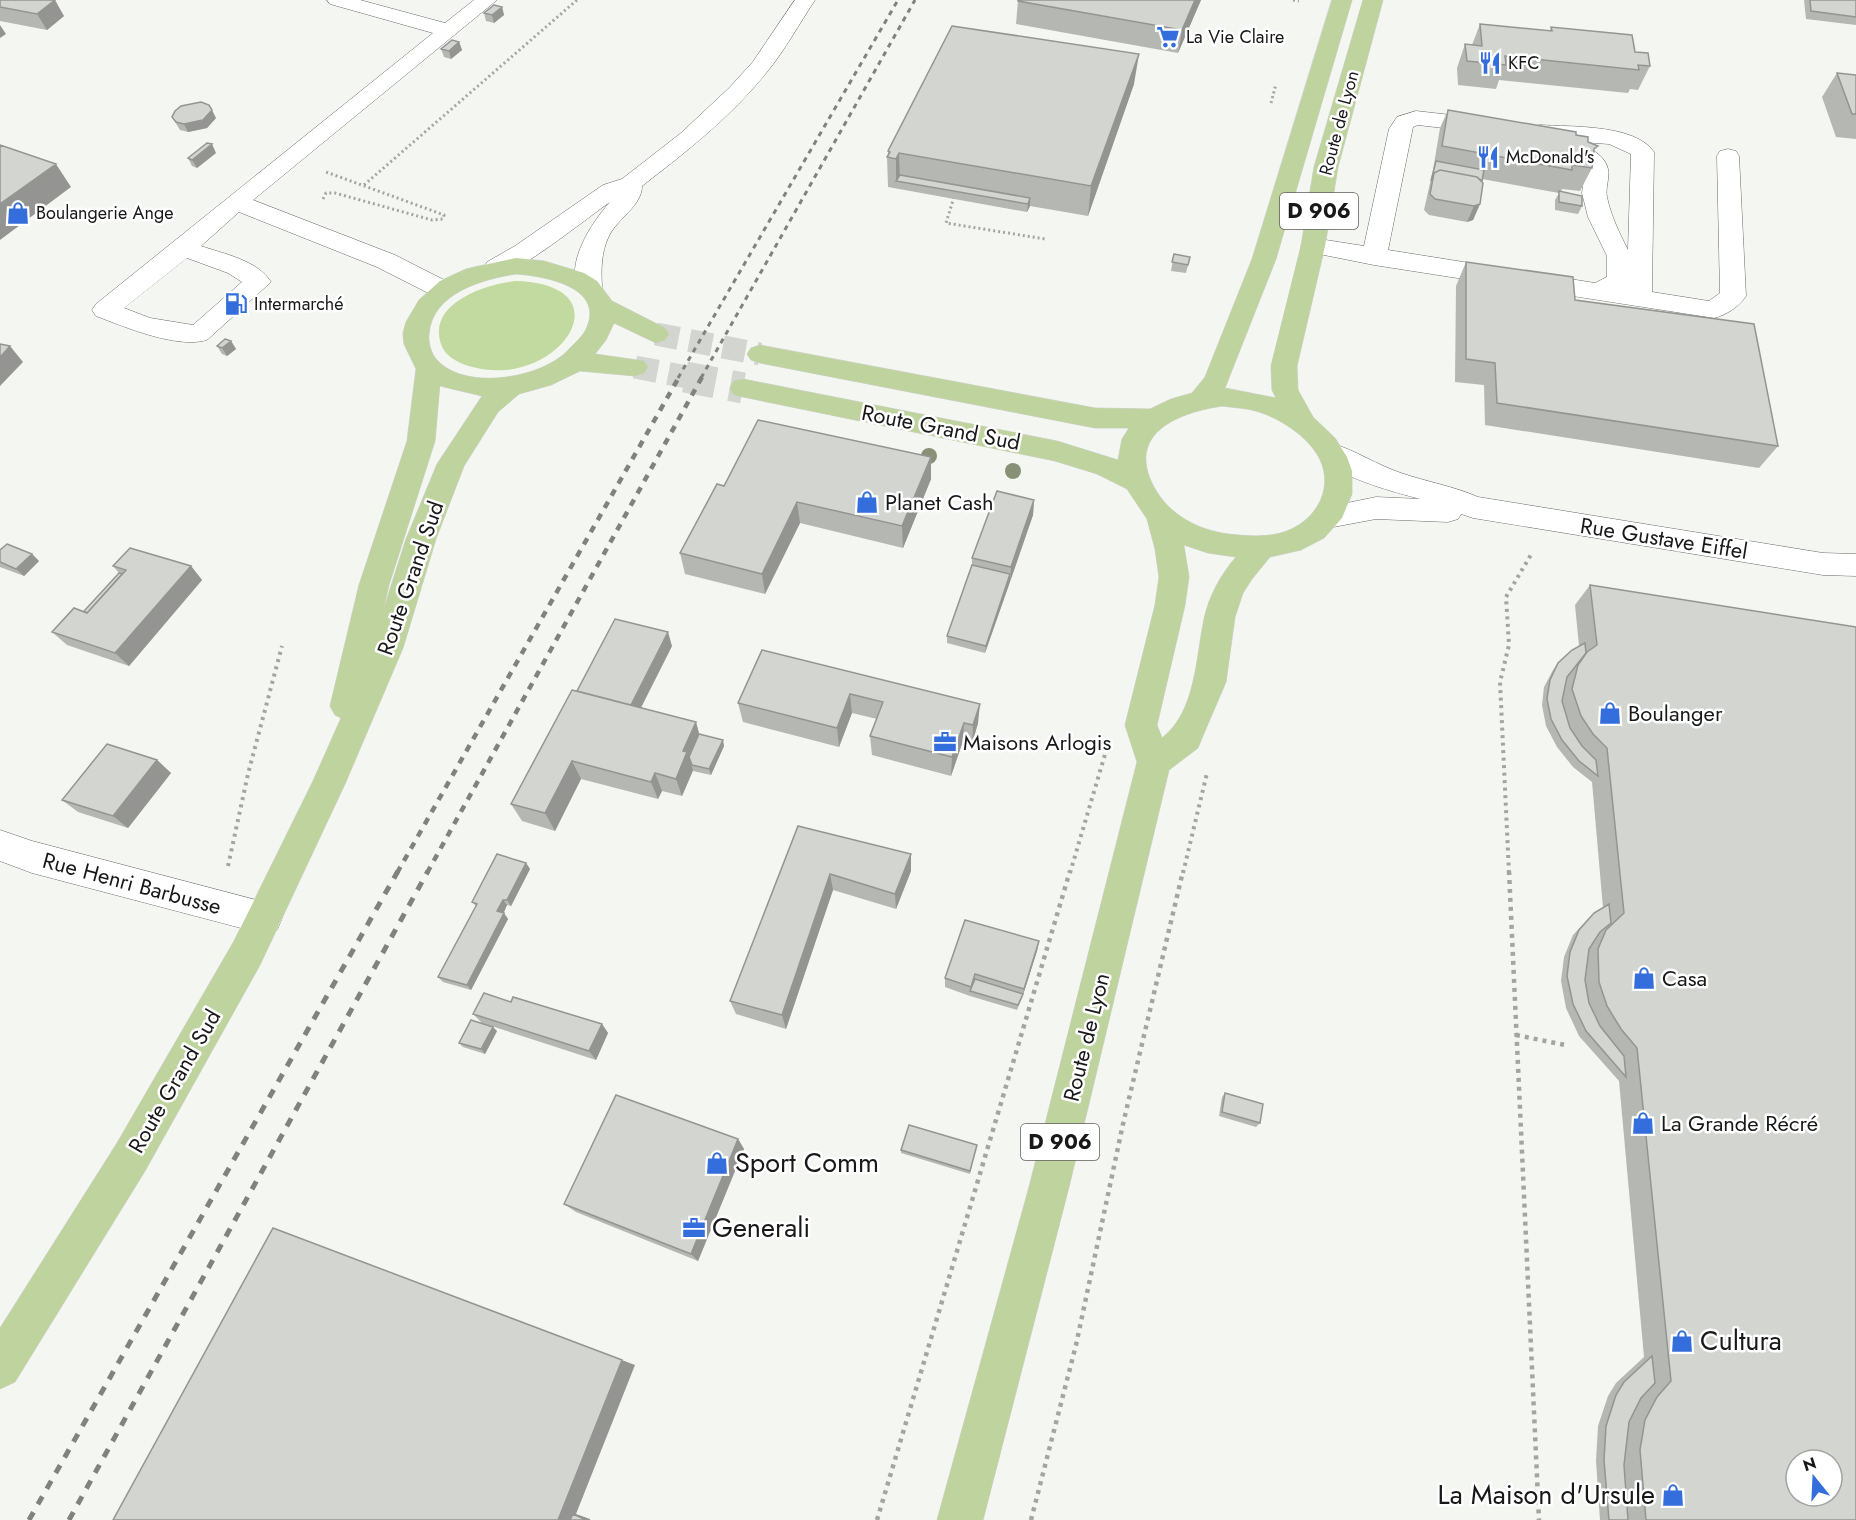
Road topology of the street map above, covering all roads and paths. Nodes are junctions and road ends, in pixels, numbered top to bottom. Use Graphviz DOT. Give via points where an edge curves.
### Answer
graph roads {
  1 [pos="338,0"];
  2 [pos="487,0"];
  3 [pos="577,0"];
  4 [pos="804,0"];
  5 [pos="1293,0"];
  6 [pos="1342,0"];
  7 [pos="1373,0"];
  8 [pos="1299,1"];
  9 [pos="449,31"];
  10 [pos="1276,84"];
  11 [pos="1269,112"];
  12 [pos="1513,134"];
  13 [pos="1728,156"];
  14 [pos="1594,162"];
  15 [pos="321,170"];
  16 [pos="630,184"];
  17 [pos="364,186"];
  18 [pos="955,193"];
  19 [pos="236,202"];
  20 [pos="330,203"];
  21 [pos="1600,217"];
  22 [pos="1045,239"];
  23 [pos="1313,246"];
  24 [pos="184,248"];
  25 [pos="1374,257"];
  26 [pos="496,268"];
  27 [pos="443,290"];
  28 [pos="1596,292"];
  29 [pos="595,297"];
  30 [pos="1639,298"];
  31 [pos="656,334"];
  32 [pos="760,354"];
  33 [pos="573,361"];
  34 [pos="635,367"];
  35 [pos="429,369"];
  36 [pos="512,385"];
  37 [pos="743,388"];
  38 [pos="1202,399"];
  39 [pos="1153,419"];
  40 [pos="1302,421"];
  41 [pos="1331,453"];
  42 [pos="1134,481"];
  43 [pos="1473,507"];
  44 [pos="1161,518"];
  45 [pos="1328,518"];
  46 [pos="1261,548"];
  47 [pos="1532,554"];
  48 [pos="1856,565"];
  49 [pos="282,646"];
  50 [pos="1106,749"];
  51 [pos="1154,762"];
  52 [pos="1208,770"];
  53 [pos="328,784"];
  54 [pos="0,845"];
  55 [pos="221,906"];
  56 [pos="264,918"];
  57 [pos="1516,1035"];
  58 [pos="1565,1046"];
  59 [pos="0,1367"];
  60 [pos="877,1520"];
  61 [pos="960,1520"];
  62 [pos="1031,1520"];
  63 [pos="1539,1520"];
  1 -- 9 [label="street"];
  2 -- 9 [label="street"];
  3 -- 17 [label="path"];
  4 -- 16 [label="street" via="778,42 737,93 689,138"];
  5 -- 8 [label="path"];
  6 -- 38 [label="main road, Route de Lyon / D 906" via="1264,259 1217,380"];
  7 -- 23 [label="main road, Route de Lyon / D 906" via="1326,167"];
  9 -- 19 [label="street"];
  10 -- 11 [label="path"];
  12 -- 14 [label="street" via="1579,152"];
  12 -- 25 [label="street" via="1483,133 1466,124 1416,118 1405,122 1400,129"];
  12 -- 30 [label="street" via="1621,140 1635,144 1643,152"];
  13 -- 30 [label="street" via="1733,296 1714,310"];
  14 -- 21 [label="street" via="1594,194"];
  14 -- 21 [label="street" via="1624,200 1618,211"];
  15 -- 17 [label="path"];
  16 -- 26 [label="street" via="601,196"];
  16 -- 29 [label="street" via="630,194 597,232 592,244 588,264"];
  17 -- 20 [label="path" via="444,215 443,219 432,220 326,193 322,198"];
  18 -- 22 [label="path" via="946,223"];
  19 -- 24 [label="street"];
  19 -- 27 [label="street" via="386,261"];
  21 -- 28 [label="street" via="1619,256 1619,281"];
  23 -- 25 [label="street"];
  23 -- 40 [label="main road, Route de Lyon / D 906" via="1284,366 1285,390"];
  24 -- 24 [label="street" via="171,257 105,310 146,326 198,333 258,282 237,267"];
  25 -- 28 [label="street"];
  26 -- 27 [label="main road"];
  26 -- 29 [label="main road" via="525,266 552,270"];
  27 -- 35 [label="main road" via="426,307 416,331 419,354"];
  28 -- 30 [label="street"];
  29 -- 31 [label="main road"];
  29 -- 33 [label="main road" via="601,325"];
  32 -- 39 [label="main road, Route Grand Sud" via="1095,418"];
  33 -- 34 [label="main road"];
  33 -- 36 [label="main road" via="546,376"];
  35 -- 36 [label="main road" via="470,385"];
  35 -- 53 [label="main road, Route Grand Sud" via="421,441 374,585"];
  36 -- 53 [label="main road, Route Grand Sud" via="488,405 451,464 421,539 387,648"];
  37 -- 42 [label="main road, Route Grand Sud" via="1057,451 1107,467"];
  38 -- 39 [label="main road"];
  38 -- 40 [label="main road" via="1223,397 1259,403"];
  39 -- 42 [label="main road" via="1141,430 1131,452"];
  40 -- 41 [label="main road"];
  41 -- 43 [label="street, Rue Gustave Eiffel" via="1363,470 1447,495"];
  41 -- 45 [label="main road" via="1337,465 1339,486"];
  42 -- 44 [label="main road"];
  43 -- 45 [label="street, Rue Gustave Eiffel" via="1444,512 1376,508"];
  43 -- 48 [label="street, Rue Gustave Eiffel" via="1823,564"];
  44 -- 46 [label="main road" via="1206,542"];
  44 -- 51 [label="main road" via="1174,577 1141,725"];
  45 -- 46 [label="main road" via="1299,539"];
  46 -- 51 [label="main road" via="1229,590 1220,617 1210,682 1186,738"];
  47 -- 57 [label="path" via="1506,597 1509,645 1500,682"];
  49 -- 55 [label="path" via="235,828"];
  50 -- 60 [label="path"];
  51 -- 61 [label="main road, Route de Lyon / D 906"];
  52 -- 62 [label="path" via="1123,1124 1076,1345"];
  53 -- 56 [label="main road, Route Grand Sud"];
  54 -- 55 [label="street, Rue Henri Barbusse"];
  55 -- 56 [label="street, Rue Henri Barbusse"];
  56 -- 59 [label="main road, Route Grand Sud" via="131,1157"];
  57 -- 58 [label="path"];
  57 -- 63 [label="path"];
}
